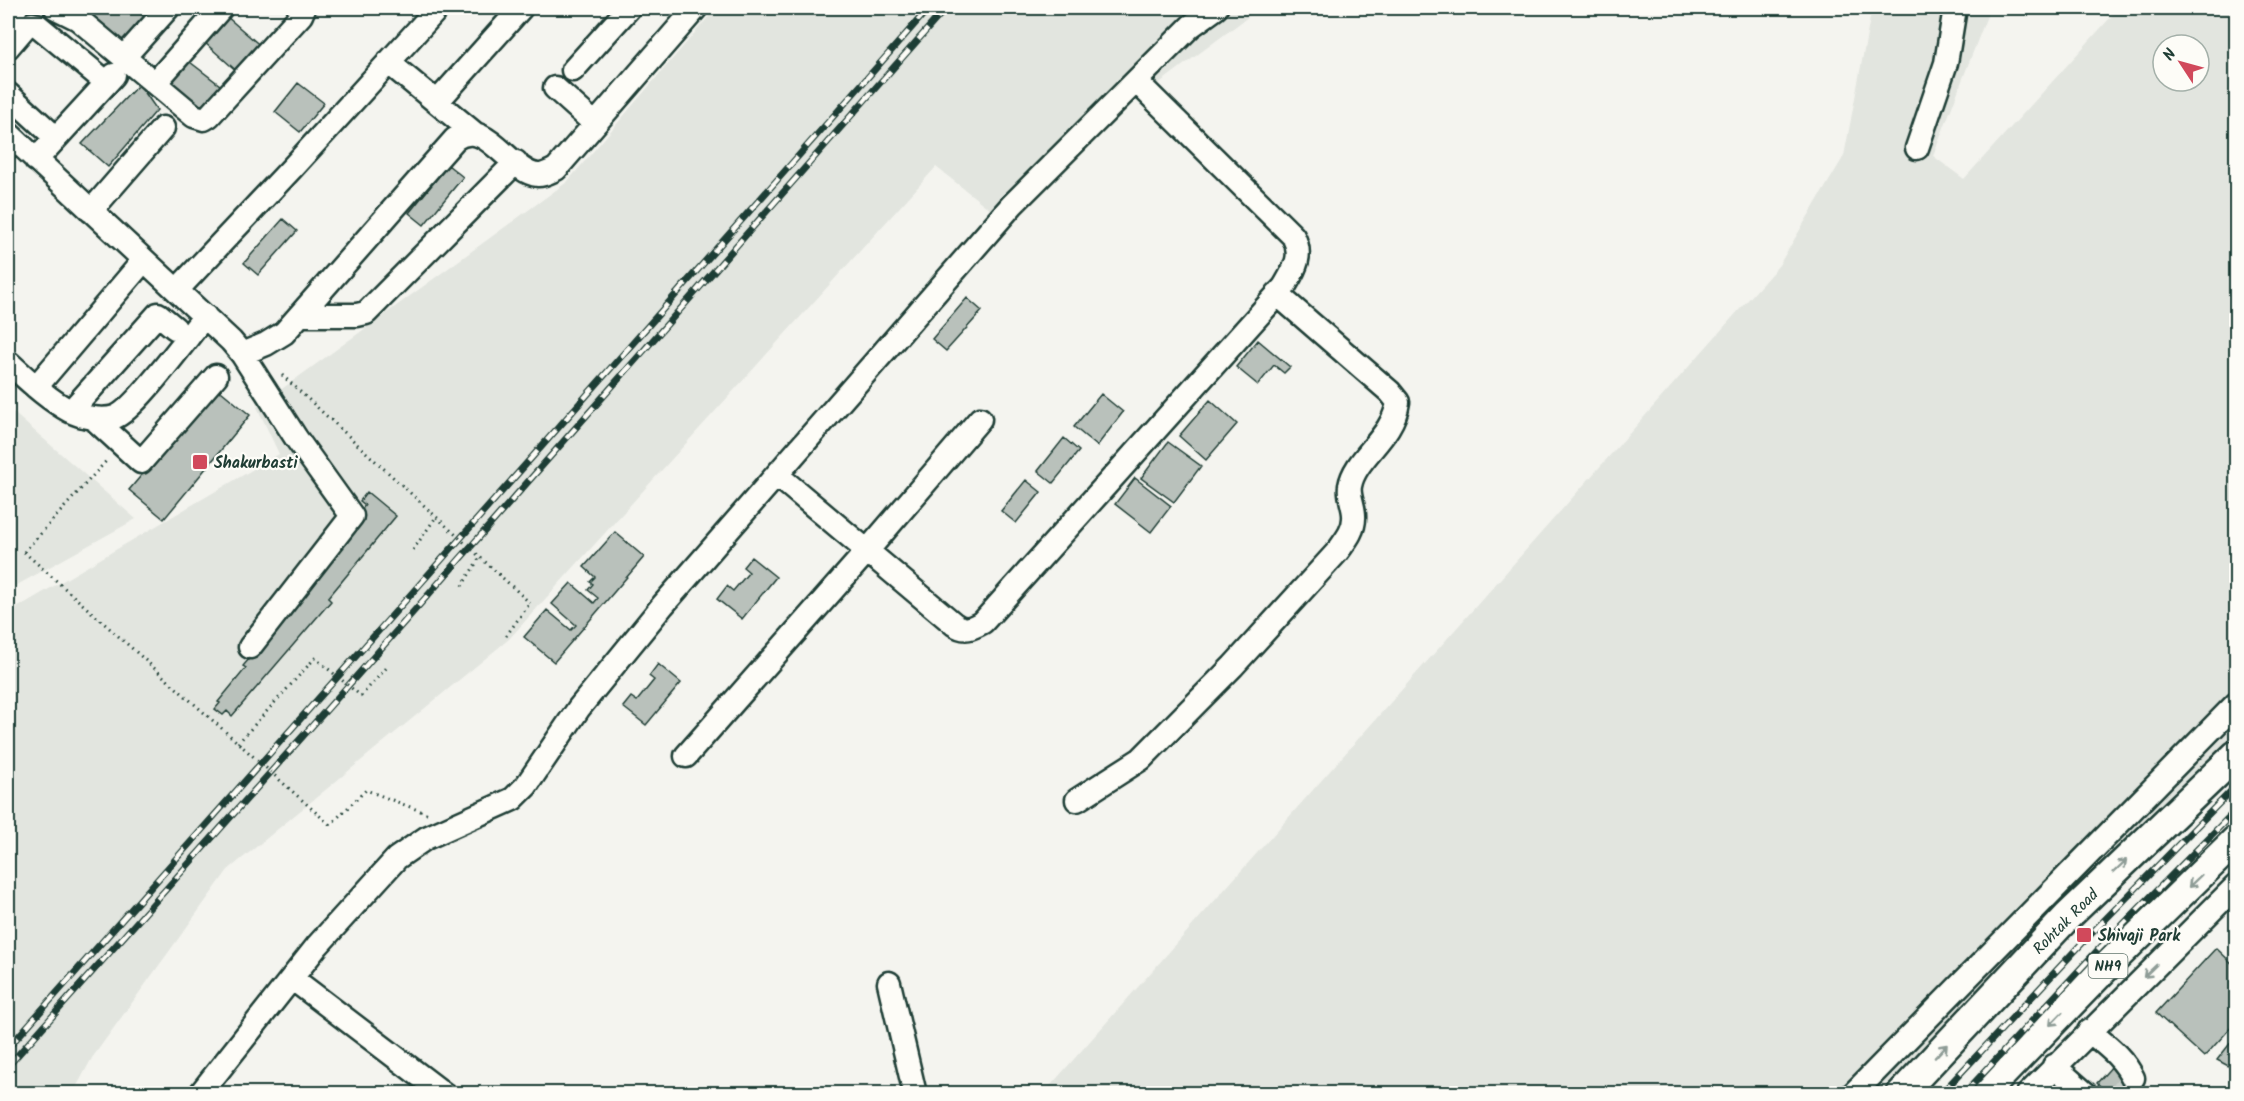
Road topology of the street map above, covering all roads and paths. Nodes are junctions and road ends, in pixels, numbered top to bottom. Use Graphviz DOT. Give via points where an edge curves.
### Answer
graph roads {
  1 [pos="16,8"];
  2 [pos="56,8"];
  3 [pos="221,8"];
  4 [pos="304,8"];
  5 [pos="438,8"];
  6 [pos="521,8"];
  7 [pos="629,8"];
  8 [pos="696,8"];
  9 [pos="1216,8"];
  10 [pos="1955,8"];
  11 [pos="161,10"];
  12 [pos="83,13"];
  13 [pos="8,17"];
  14 [pos="8,47"];
  15 [pos="388,62"];
  16 [pos="573,70"];
  17 [pos="115,71"];
  18 [pos="1136,81"];
  19 [pos="155,83"];
  20 [pos="555,88"];
  21 [pos="8,94"];
  22 [pos="437,102"];
  23 [pos="595,124"];
  24 [pos="163,128"];
  25 [pos="8,133"];
  26 [pos="474,133"];
  27 [pos="56,138"];
  28 [pos="1917,148"];
  29 [pos="36,160"];
  30 [pos="516,162"];
  31 [pos="91,211"];
  32 [pos="144,260"];
  33 [pos="177,290"];
  34 [pos="1277,294"];
  35 [pos="300,315"];
  36 [pos="204,316"];
  37 [pos="175,328"];
  38 [pos="242,354"];
  39 [pos="8,362"];
  40 [pos="282,375"];
  41 [pos="216,376"];
  42 [pos="36,387"];
  43 [pos="71,411"];
  44 [pos="93,418"];
  45 [pos="980,419"];
  46 [pos="111,456"];
  47 [pos="777,475"];
  48 [pos="436,517"];
  49 [pos="413,550"];
  50 [pos="867,551"];
  51 [pos="480,557"];
  52 [pos="462,586"];
  53 [pos="506,636"];
  54 [pos="249,647"];
  55 [pos="389,665"];
  56 [pos="2236,704"];
  57 [pos="238,743"];
  58 [pos="2236,755"];
  59 [pos="686,756"];
  60 [pos="1077,800"];
  61 [pos="455,824"];
  62 [pos="2236,840"];
  63 [pos="2236,886"];
  64 [pos="293,979"];
  65 [pos="889,983"];
  66 [pos="2089,1031"];
  67 [pos="2054,1066"];
  68 [pos="2133,1078"];
  69 [pos="200,1094"];
  70 [pos="444,1094"];
  71 [pos="915,1094"];
  72 [pos="1853,1094"];
  73 [pos="1901,1094"];
  74 [pos="1983,1094"];
  75 [pos="2028,1094"];
  76 [pos="2086,1094"];
  1 -- 13 [label="street"];
  2 -- 12 [label="street"];
  3 -- 19 [label="street"];
  4 -- 19 [label="street" via="204,119 194,116"];
  5 -- 15 [label="street"];
  6 -- 22 [label="street"];
  7 -- 16 [label="street"];
  8 -- 23 [label="street"];
  9 -- 18 [label="street" via="1191,26"];
  10 -- 28 [label="street" via="1947,63"];
  11 -- 17 [label="street"];
  12 -- 17 [label="street"];
  14 -- 17 [label="street" via="26,26 37,25"];
  15 -- 22 [label="street"];
  15 -- 33 [label="street"];
  17 -- 19 [label="street"];
  17 -- 27 [label="street"];
  18 -- 34 [label="street" via="1293,236 1299,256"];
  18 -- 47 [label="street" via="1012,205"];
  20 -- 23 [label="street"];
  21 -- 27 [label="street"];
  22 -- 26 [label="street"];
  23 -- 30 [label="street" via="556,169 537,175"];
  24 -- 31 [label="street"];
  25 -- 29 [label="street"];
  26 -- 30 [label="street"];
  26 -- 35 [label="street" via="464,132 455,139"];
  27 -- 29 [label="street"];
  29 -- 31 [label="street"];
  30 -- 35 [label="street" via="366,313"];
  31 -- 32 [label="street"];
  32 -- 33 [label="street"];
  32 -- 42 [label="street"];
  33 -- 36 [label="street"];
  34 -- 50 [label="street" via="983,622 962,629"];
  34 -- 60 [label="street" via="1398,402 1391,425 1357,470 1350,486 1354,518 1349,535 1166,736 1142,759"];
  35 -- 38 [label="street" via="284,333"];
  36 -- 38 [label="street"];
  36 -- 44 [label="street" via="133,405 115,417"];
  37 -- 43 [label="street" via="158,314"];
  38 -- 54 [label="street" via="352,516"];
  39 -- 42 [label="street"];
  40 -- 48 [label="path, bridge"];
  41 -- 44 [label="street" via="141,462"];
  42 -- 43 [label="street"];
  43 -- 44 [label="street"];
  45 -- 50 [label="street"];
  46 -- 57 [label="path, bridge" via="24,552"];
  47 -- 50 [label="street"];
  47 -- 61 [label="street" via="579,708 526,786 513,799"];
  48 -- 49 [label="path"];
  48 -- 51 [label="path, bridge"];
  50 -- 59 [label="street"];
  51 -- 52 [label="path"];
  51 -- 53 [label="path, bridge" via="530,603"];
  55 -- 57 [label="path, bridge" via="360,696 315,658"];
  56 -- 72 [label="street"];
  57 -- 61 [label="path, bridge" via="330,825 366,790"];
  73 -- 58 [label="main road, Rohtak Road, one-way" via="2068,916"];
  61 -- 64 [label="street" via="397,858 317,946"];
  62 -- 74 [label="main road, NH9, one-way"];
  63 -- 66 [label="street, one-way"];
  64 -- 69 [label="street"];
  64 -- 70 [label="street"];
  65 -- 71 [label="street"];
  66 -- 67 [label="street"];
  66 -- 68 [label="street" via="2126,1063"];
  67 -- 75 [label="street"];
  67 -- 76 [label="street"];
}
